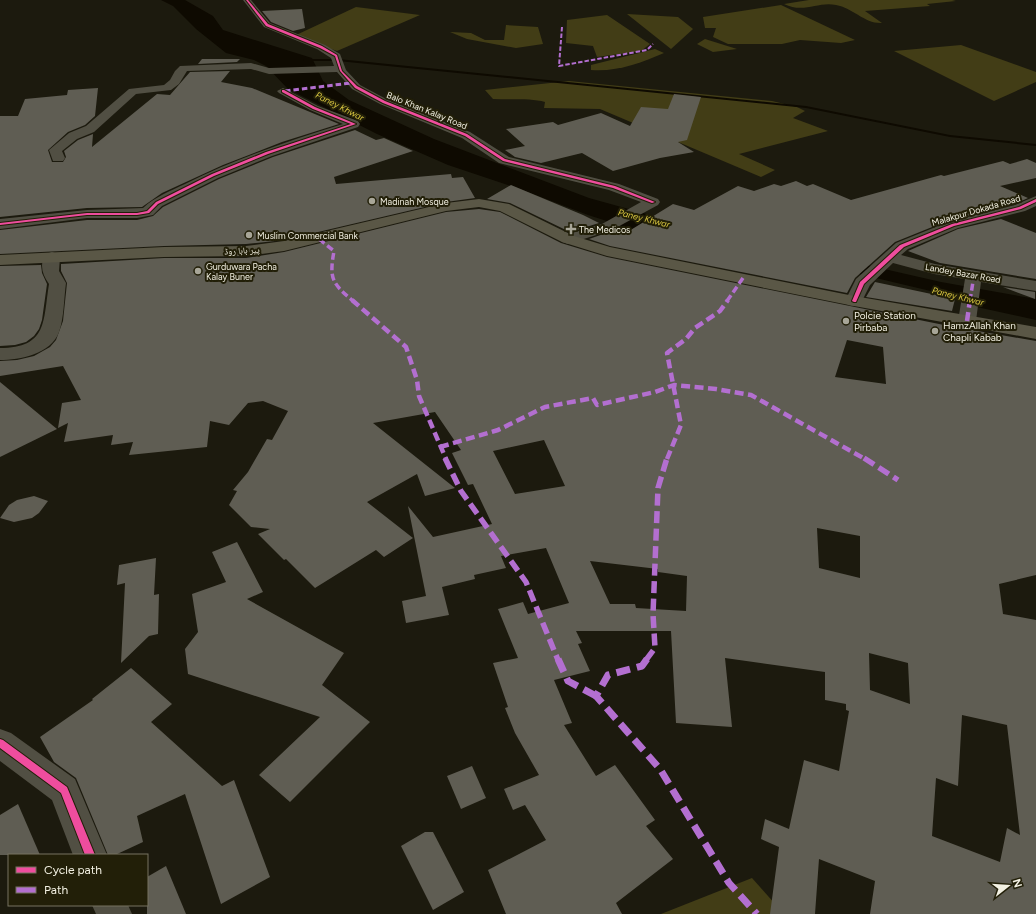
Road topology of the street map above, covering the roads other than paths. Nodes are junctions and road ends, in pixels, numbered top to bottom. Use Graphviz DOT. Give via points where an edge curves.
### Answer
graph roads {
  1 [pos="247,0"];
  2 [pos="341,69"];
  3 [pos="283,91"];
  4 [pos="58,158"];
  5 [pos="1036,200"];
  6 [pos="0,224"];
  7 [pos="568,239"];
  8 [pos="52,257"];
  9 [pos="0,260"];
  10 [pos="886,261"];
  11 [pos="974,275"];
  12 [pos="1036,286"];
  13 [pos="854,301"];
  14 [pos="967,321"];
  15 [pos="1036,333"];
  16 [pos="0,354"];
  17 [pos="0,743"];
  18 [pos="90,854"];
  1 -- 2 [label="street, Balo Khan Kalay Road" via="267,25 321,47 336,56"];
  2 -- 4 [label="street" via="269,71 251,66 184,68 175,82 167,88 133,91 90,129 73,136 55,150"];
  2 -- 7 [label="street, Balo Khan Kalay Road" via="356,87 384,102 466,134 504,160 614,187 653,202 607,227"];
  3 -- 6 [label="street" via="314,108 354,124 213,174 157,203 148,212 60,216"];
  5 -- 10 [label="street, Malakpur Dokada Road" via="1020,208 953,225 924,236 902,246"];
  7 -- 8 [label="main road, پیر بابا روڈ" via="504,207 479,203 446,208 319,239 253,250"];
  7 -- 13 [label="main road, پیر بابا روڈ" via="607,251"];
  8 -- 9 [label="main road, پیر بابا روڈ"];
  8 -- 16 [label="street" via="50,271 52,278 58,283 47,338 34,347"];
  10 -- 11 [label="street, Landey Bazar Road"];
  10 -- 13 [label="street, Malakpur Dokada Road" via="862,283"];
  11 -- 12 [label="street, Landey Bazar Road"];
  11 -- 14 [label="street"];
  13 -- 14 [label="main road, پیر بابا روڈ"];
  14 -- 15 [label="main road, پیر بابا روڈ"];
  17 -- 18 [label="street" via="64,790"];
}
